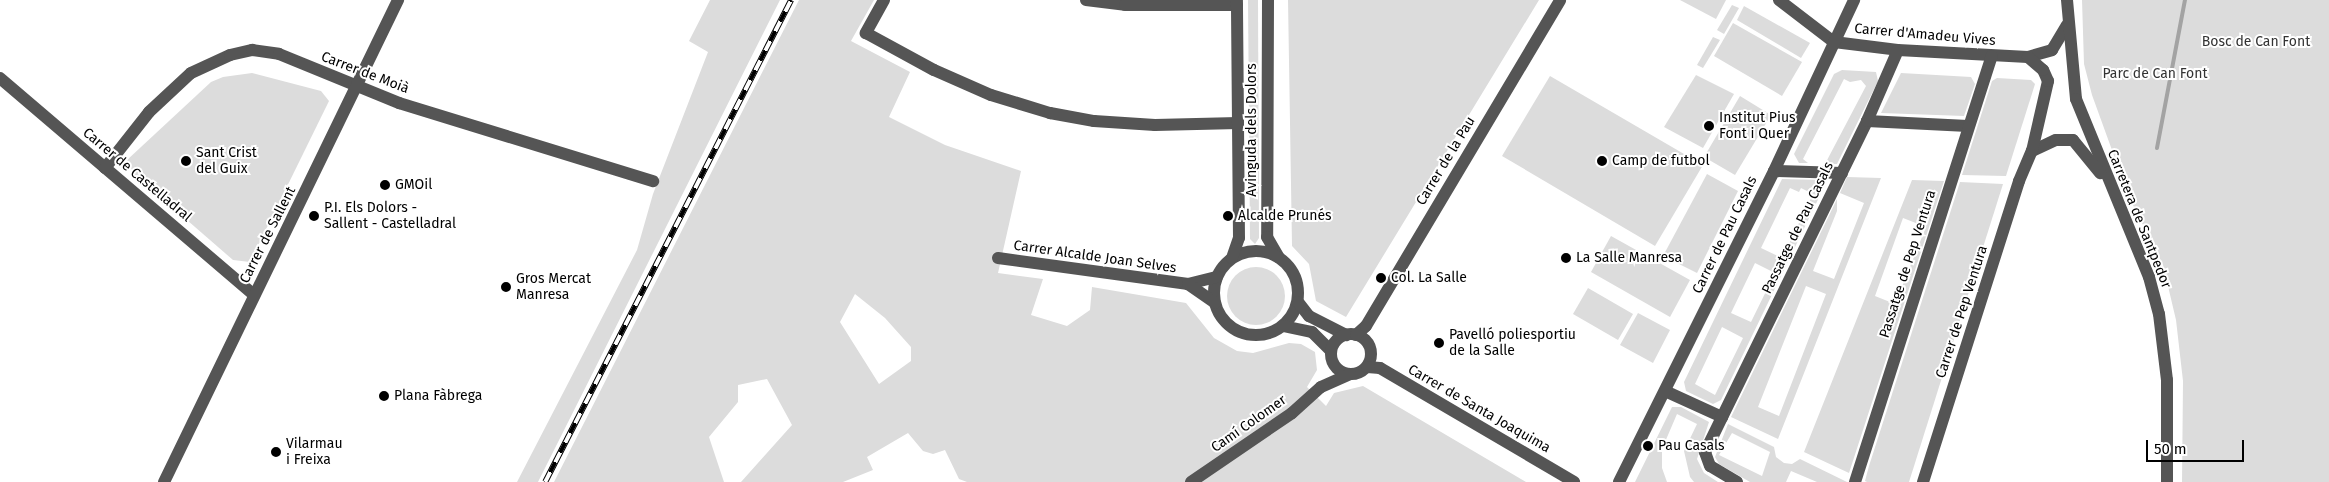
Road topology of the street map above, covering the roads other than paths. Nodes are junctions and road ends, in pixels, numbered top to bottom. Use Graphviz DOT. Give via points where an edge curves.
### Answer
graph roads {
  1 [pos="398,0"];
  2 [pos="884,0"];
  3 [pos="1086,0"];
  4 [pos="1268,0"];
  5 [pos="1560,0"];
  6 [pos="1779,0"];
  7 [pos="1854,0"];
  8 [pos="2067,0"];
  9 [pos="1237,2"];
  10 [pos="2068,25"];
  11 [pos="1834,42"];
  12 [pos="1898,50"];
  13 [pos="1992,56"];
  14 [pos="2028,57"];
  15 [pos="0,78"];
  16 [pos="358,88"];
  17 [pos="1867,121"];
  18 [pos="1238,123"];
  19 [pos="1968,126"];
  20 [pos="2032,151"];
  21 [pos="105,168"];
  22 [pos="1774,171"];
  23 [pos="1842,173"];
  24 [pos="653,181"];
  25 [pos="2112,189"];
  26 [pos="998,258"];
  27 [pos="1232,258"];
  28 [pos="1279,258"];
  29 [pos="1217,277"];
  30 [pos="1188,284"];
  31 [pos="254,295"];
  32 [pos="1298,302"];
  33 [pos="1215,304"];
  34 [pos="1283,326"];
  35 [pos="1351,335"];
  36 [pos="1331,354"];
  37 [pos="1367,367"];
  38 [pos="1350,374"];
  39 [pos="1321,387"];
  40 [pos="1665,391"];
  41 [pos="1722,417"];
  42 [pos="164,482"];
  43 [pos="1191,482"];
  44 [pos="1574,482"];
  45 [pos="1619,482"];
  46 [pos="1737,482"];
  47 [pos="1855,482"];
  48 [pos="1923,482"];
  49 [pos="2167,482"];
  1 -- 16 [label="street, Carrer de Sallent"];
  2 -- 18 [label="street" via="866,33 991,96 1050,113 1155,125"];
  3 -- 9 [label="street" via="1125,5"];
  4 -- 28 [label="street, Avinguda dels Dolors" via="1267,237"];
  5 -- 35 [label="street, Carrer de la Pau" via="1366,326"];
  6 -- 11 [label="street, Carrer d'Amadeu Vives"];
  7 -- 11 [label="street, Carrer de Pau Casals"];
  8 -- 10 [label="street, Carretera de Santpedor"];
  9 -- 18 [label="street, Avinguda dels Dolors"];
  10 -- 14 [label="street, Carrer d'Amadeu Vives" via="2052,50"];
  10 -- 25 [label="street, Carretera de Santpedor" via="2076,99"];
  11 -- 12 [label="street, Carrer d'Amadeu Vives"];
  11 -- 22 [label="street, Carrer de Pau Casals"];
  12 -- 13 [label="street, Carrer d'Amadeu Vives"];
  12 -- 17 [label="street, Passatge de Pau Casals"];
  13 -- 14 [label="street, Carrer d'Amadeu Vives"];
  13 -- 19 [label="street, Passatge de Pep Ventura"];
  14 -- 20 [label="street, Carrer de Pep Ventura" via="2043,70 2048,81"];
  15 -- 21 [label="street, Carrer de Castelladral"];
  16 -- 21 [label="street, Carrer de Moià" via="279,54 252,50 230,55 191,73 149,112"];
  16 -- 24 [label="street, Carrer de Moià"];
  16 -- 31 [label="street, Carrer de Sallent" via="261,287"];
  17 -- 19 [label="street"];
  17 -- 23 [label="street, Passatge de Pau Casals"];
  18 -- 27 [label="street, Avinguda dels Dolors" via="1239,238"];
  19 -- 47 [label="street, Passatge de Pep Ventura"];
  20 -- 25 [label="street" via="2056,140 2073,140"];
  20 -- 48 [label="street, Carrer de Pep Ventura" via="2019,182"];
  21 -- 31 [label="street, Carrer de Castelladral"];
  22 -- 23 [label="street"];
  22 -- 40 [label="street, Carrer de Pau Casals"];
  23 -- 41 [label="street, Passatge de Pau Casals"];
  25 -- 49 [label="street, Carretera de Santpedor" via="2149,277 2159,314 2167,380"];
  26 -- 30 [label="street, Carrer Alcalde Joan Selves"];
  27 -- 28 [label="street" via="1258,251"];
  27 -- 29 [label="street"];
  28 -- 32 [label="street" via="1295,277"];
  29 -- 30 [label="street, Carrer Alcalde Joan Selves"];
  29 -- 33 [label="street"];
  30 -- 33 [label="street, Carrer Alcalde Joan Selves"];
  31 -- 42 [label="street, Carrer de Sallent"];
  32 -- 34 [label="street"];
  32 -- 35 [label="street" via="1309,316 1332,331"];
  33 -- 34 [label="street" via="1226,324 1243,334 1266,335"];
  34 -- 36 [label="street" via="1312,332"];
  35 -- 36 [label="street" via="1337,339"];
  35 -- 37 [label="street" via="1370,346 1371,359"];
  36 -- 38 [label="street" via="1336,368"];
  36 -- 39 [label="street, Camí Colomer"];
  37 -- 38 [label="street"];
  37 -- 44 [label="street, Carrer de Santa Joaquima" via="1380,368"];
  38 -- 39 [label="street, Camí Colomer"];
  39 -- 43 [label="street, Camí Colomer" via="1292,413"];
  40 -- 41 [label="street"];
  40 -- 45 [label="street, Carrer de Pau Casals"];
  41 -- 46 [label="street, Passatge de Pau Casals" via="1705,452 1706,459 1710,466"];
}
